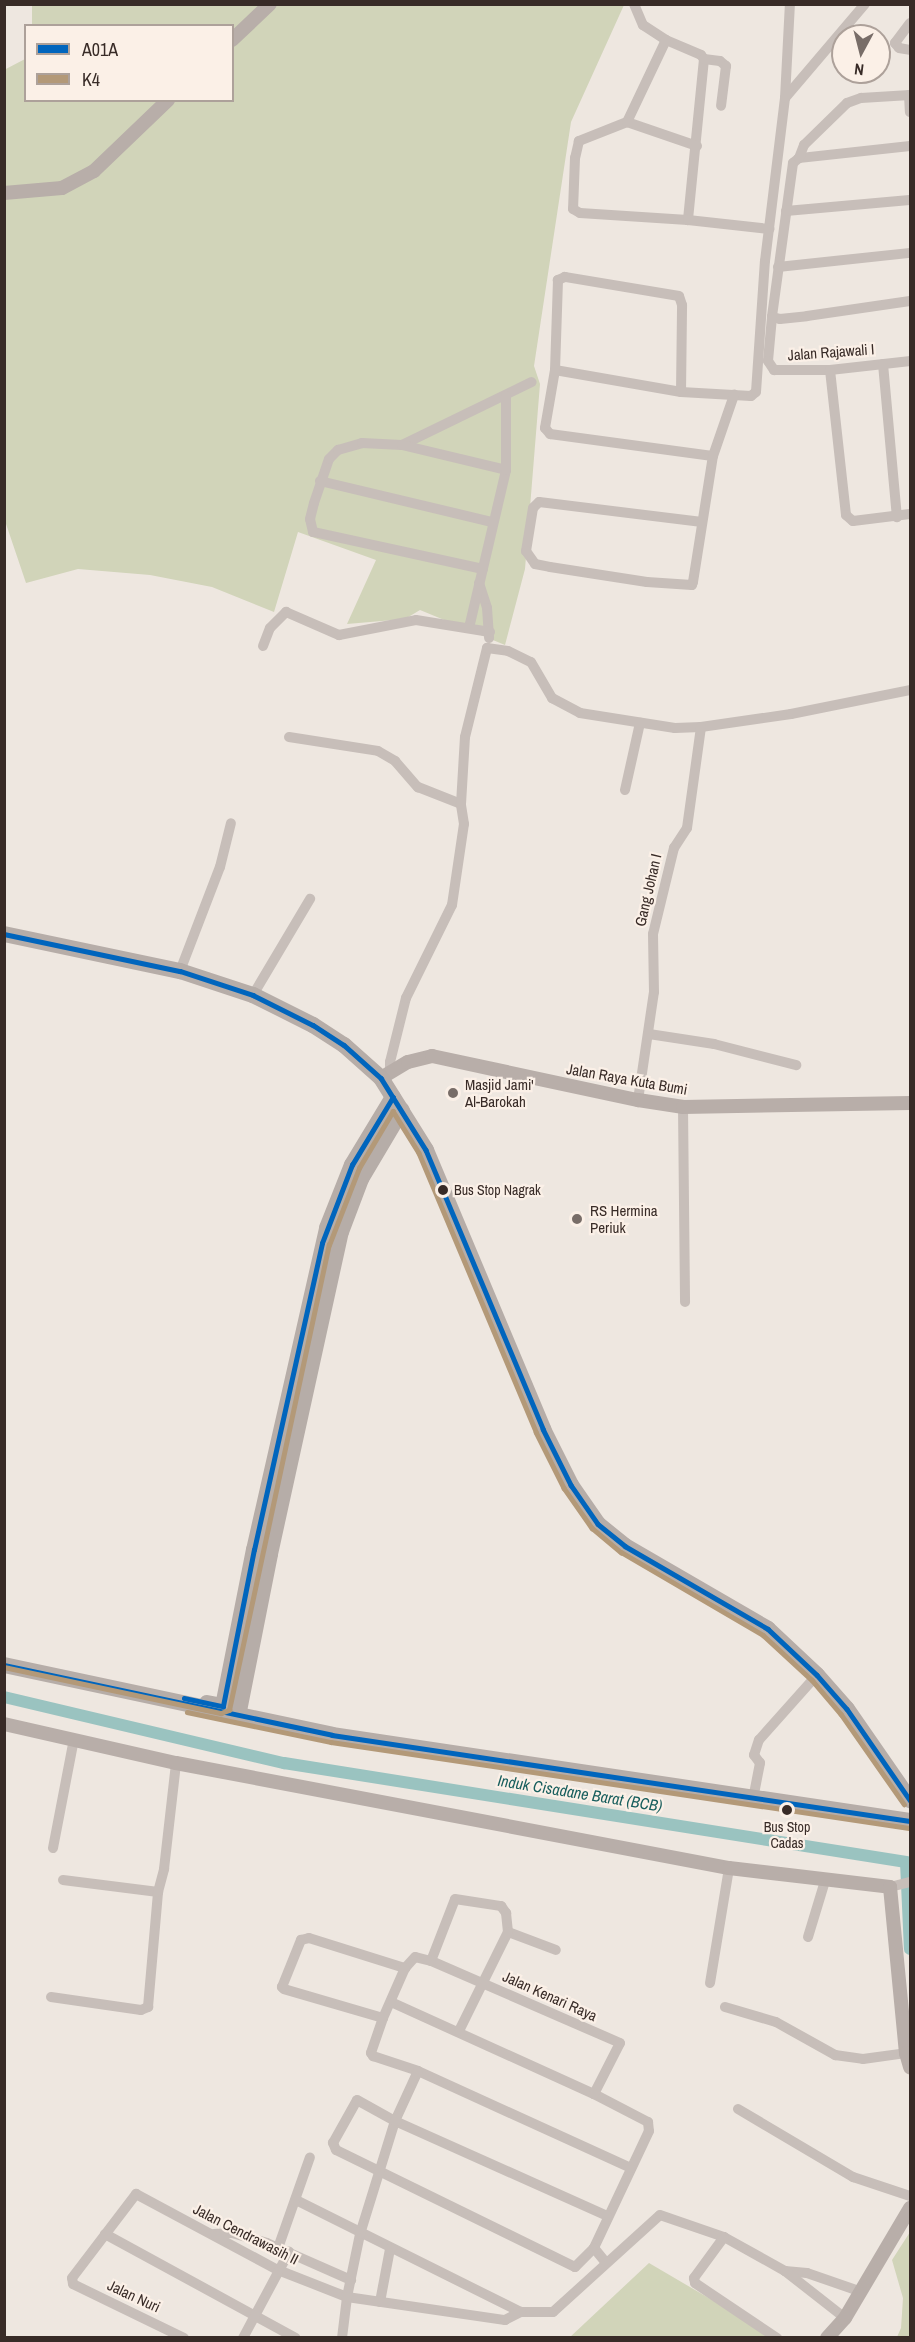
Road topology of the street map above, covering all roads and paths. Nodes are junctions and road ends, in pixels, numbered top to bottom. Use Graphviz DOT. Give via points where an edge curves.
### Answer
graph roads {
  1 [pos="270,4"];
  2 [pos="634,4"];
  3 [pos="790,4"];
  4 [pos="865,4"];
  5 [pos="910,23"];
  6 [pos="234,38"];
  7 [pos="666,40"];
  8 [pos="910,50"];
  9 [pos="704,59"];
  10 [pos="910,95"];
  11 [pos="785,98"];
  12 [pos="166,102"];
  13 [pos="721,106"];
  14 [pos="910,112"];
  15 [pos="627,122"];
  16 [pos="697,146"];
  17 [pos="910,146"];
  18 [pos="799,158"];
  19 [pos="4,193"];
  20 [pos="910,200"];
  21 [pos="786,212"];
  22 [pos="688,220"];
  23 [pos="770,229"];
  24 [pos="910,253"];
  25 [pos="778,267"];
  26 [pos="910,301"];
  27 [pos="772,316"];
  28 [pos="910,361"];
  29 [pos="883,364"];
  30 [pos="555,370"];
  31 [pos="830,370"];
  32 [pos="532,382"];
  33 [pos="681,392"];
  34 [pos="734,395"];
  35 [pos="506,396"];
  36 [pos="402,445"];
  37 [pos="713,456"];
  38 [pos="506,470"];
  39 [pos="320,481"];
  40 [pos="910,514"];
  41 [pos="897,517"];
  42 [pos="492,522"];
  43 [pos="702,522"];
  44 [pos="483,569"];
  45 [pos="479,583"];
  46 [pos="469,628"];
  47 [pos="490,632"];
  48 [pos="263,646"];
  49 [pos="487,648"];
  50 [pos="910,690"];
  51 [pos="640,723"];
  52 [pos="701,727"];
  53 [pos="289,738"];
  54 [pos="625,790"];
  55 [pos="461,804"];
  56 [pos="231,823"];
  57 [pos="310,899"];
  58 [pos="4,934"];
  59 [pos="180,971"];
  60 [pos="254,995"];
  61 [pos="649,1034"];
  62 [pos="796,1065"];
  63 [pos="385,1075"];
  64 [pos="638,1100"];
  65 [pos="910,1103"];
  66 [pos="398,1104"];
  67 [pos="683,1107"];
  68 [pos="685,1302"];
  69 [pos="4,1659"];
  70 [pos="4,1665"];
  71 [pos="817,1675"];
  72 [pos="236,1682"];
  73 [pos="238,1716"];
  74 [pos="4,1724"];
  75 [pos="74,1739"];
  76 [pos="176,1763"];
  77 [pos="753,1799"];
  78 [pos="910,1800"];
  79 [pos="910,1821"];
  80 [pos="53,1848"];
  81 [pos="729,1868"];
  82 [pos="63,1880"];
  83 [pos="825,1881"];
  84 [pos="901,1885"];
  85 [pos="158,1892"];
  86 [pos="508,1932"];
  87 [pos="808,1937"];
  88 [pos="556,1950"];
  89 [pos="431,1961"];
  90 [pos="405,1968"];
  91 [pos="484,1982"];
  92 [pos="710,1983"];
  93 [pos="51,1997"];
  94 [pos="391,2002"];
  95 [pos="725,2007"];
  96 [pos="383,2018"];
  97 [pos="459,2031"];
  98 [pos="906,2053"];
  99 [pos="910,2067"];
  100 [pos="418,2071"];
  101 [pos="594,2094"];
  102 [pos="738,2109"];
  103 [pos="395,2121"];
  104 [pos="310,2157"];
  105 [pos="631,2168"];
  106 [pos="380,2171"];
  107 [pos="910,2196"];
  108 [pos="296,2200"];
  109 [pos="910,2208"];
  110 [pos="607,2216"];
  111 [pos="105,2234"];
  112 [pos="213,2234"];
  113 [pos="360,2234"];
  114 [pos="724,2237"];
  115 [pos="278,2248"];
  116 [pos="594,2248"];
  117 [pos="390,2249"];
  118 [pos="289,2252"];
  119 [pos="606,2263"];
  120 [pos="575,2267"];
  121 [pos="278,2270"];
  122 [pos="786,2271"];
  123 [pos="590,2278"];
  124 [pos="351,2280"];
  125 [pos="859,2291"];
  126 [pos="347,2297"];
  127 [pos="380,2302"];
  128 [pos="522,2312"];
  129 [pos="254,2314"];
  130 [pos="845,2318"];
  131 [pos="184,2337"];
  132 [pos="243,2337"];
  133 [pos="296,2337"];
  134 [pos="342,2337"];
  135 [pos="777,2337"];
  136 [pos="827,2337"];
  1 -- 6 [label="street"];
  2 -- 7 [label="street" via="643,26"];
  3 -- 11 [label="street"];
  4 -- 11 [label="street"];
  5 -- 8 [label="street" via="895,43"];
  7 -- 9 [label="street"];
  7 -- 15 [label="street"];
  9 -- 13 [label="street" via="720,60 726,66"];
  9 -- 16 [label="street"];
  10 -- 14 [label="street"];
  10 -- 18 [label="street" via="861,98 847,103 804,145"];
  11 -- 23 [label="street"];
  12 -- 19 [label="street" via="94,171 62,188"];
  15 -- 16 [label="street"];
  15 -- 22 [label="street" via="579,141 573,209 580,213"];
  16 -- 22 [label="street"];
  17 -- 18 [label="street"];
  18 -- 21 [label="street" via="791,166"];
  20 -- 21 [label="street"];
  21 -- 25 [label="street"];
  22 -- 23 [label="street"];
  23 -- 34 [label="street" via="758,389 751,396"];
  24 -- 25 [label="street"];
  25 -- 27 [label="street"];
  26 -- 27 [label="street" via="798,317"];
  27 -- 31 [label="street, Jalan Rajawali I" via="768,361 774,370"];
  28 -- 29 [label="street, Jalan Rajawali I"];
  29 -- 31 [label="street, Jalan Rajawali I"];
  29 -- 41 [label="street"];
  30 -- 33 [label="street"];
  30 -- 33 [label="street" via="558,280 565,277 679,296"];
  30 -- 37 [label="street" via="545,428 550,434"];
  31 -- 41 [label="street" via="846,515 856,521"];
  32 -- 35 [label="street"];
  33 -- 34 [label="street"];
  34 -- 37 [label="street"];
  35 -- 36 [label="street"];
  35 -- 38 [label="street"];
  36 -- 38 [label="street"];
  36 -- 39 [label="street" via="362,443 338,450 329,459"];
  37 -- 43 [label="street"];
  38 -- 42 [label="street"];
  39 -- 42 [label="street"];
  39 -- 44 [label="street" via="310,519 313,532"];
  40 -- 41 [label="street"];
  42 -- 44 [label="street"];
  43 -- 43 [label="street" via="539,502 533,508 526,551 535,564 690,585"];
  44 -- 45 [label="street"];
  45 -- 46 [label="street"];
  45 -- 47 [label="street"];
  46 -- 47 [label="street"];
  46 -- 48 [label="street" via="416,620 339,635 286,612 270,628"];
  47 -- 49 [label="street"];
  49 -- 51 [label="street" via="508,651 531,662 552,698 579,713"];
  49 -- 55 [label="street" via="465,737"];
  50 -- 52 [label="street"];
  51 -- 52 [label="street"];
  51 -- 54 [label="street"];
  52 -- 61 [label="street, Gang Johan I" via="687,828 674,848 653,934 654,992"];
  53 -- 55 [label="street" via="378,751 395,761 418,787"];
  55 -- 63 [label="street" via="464,824 452,905 406,998"];
  56 -- 59 [label="street" via="220,867"];
  57 -- 60 [label="street"];
  58 -- 59 [label="main road"];
  59 -- 60 [label="main road"];
  60 -- 63 [label="main road" via="313,1025"];
  61 -- 62 [label="street" via="714,1044"];
  61 -- 64 [label="street, Gang Johan I"];
  63 -- 64 [label="street, Jalan Raya Kuta Bumi" via="408,1062 432,1056"];
  63 -- 66 [label="main road"];
  64 -- 67 [label="street, Jalan Raya Kuta Bumi"];
  65 -- 67 [label="street, Jalan Raya Kuta Bumi"];
  66 -- 71 [label="main road" via="426,1150 543,1429 571,1485 598,1524 625,1546 768,1629"];
  66 -- 72 [label="main road" via="352,1165 316,1309"];
  67 -- 68 [label="street"];
  69 -- 72 [label="main road" via="224,1706"];
  70 -- 73 [label="main road"];
  71 -- 77 [label="street" via="759,1740 754,1755 760,1763"];
  71 -- 78 [label="main road" via="859,1723"];
  72 -- 73 [label="main road"];
  73 -- 77 [label="main road" via="332,1735"];
  74 -- 75 [label="street"];
  75 -- 76 [label="street"];
  75 -- 80 [label="street"];
  76 -- 81 [label="street"];
  76 -- 85 [label="street"];
  77 -- 79 [label="main road"];
  81 -- 83 [label="street"];
  81 -- 92 [label="street"];
  82 -- 85 [label="street"];
  83 -- 84 [label="street"];
  83 -- 87 [label="street"];
  84 -- 98 [label="street"];
  85 -- 93 [label="street" via="148,2007 141,2010"];
  86 -- 88 [label="street"];
  86 -- 89 [label="street" via="506,1913 501,1906 455,1899"];
  86 -- 91 [label="street"];
  89 -- 90 [label="street, Jalan Kenari Raya" via="415,1957"];
  89 -- 91 [label="street, Jalan Kenari Raya"];
  90 -- 94 [label="street"];
  90 -- 96 [label="street" via="305,1938 301,1941 282,1987"];
  91 -- 97 [label="street"];
  91 -- 101 [label="street, Jalan Kenari Raya" via="620,2043"];
  94 -- 96 [label="street"];
  94 -- 97 [label="street"];
  95 -- 98 [label="street" via="776,2022 835,2055 864,2060"];
  96 -- 100 [label="street" via="371,2053"];
  97 -- 101 [label="street"];
  98 -- 99 [label="street"];
  100 -- 103 [label="street"];
  100 -- 105 [label="street"];
  101 -- 105 [label="street" via="648,2122 649,2131"];
  102 -- 107 [label="street" via="853,2177"];
  103 -- 106 [label="street"];
  103 -- 106 [label="street" via="357,2100 333,2143 336,2150"];
  103 -- 110 [label="street"];
  104 -- 108 [label="street"];
  105 -- 110 [label="street"];
  106 -- 113 [label="street"];
  106 -- 120 [label="street"];
  108 -- 113 [label="street"];
  108 -- 115 [label="street"];
  109 -- 125 [label="street"];
  110 -- 116 [label="street"];
  111 -- 112 [label="street, Jalan Cendrawasih II" via="134,2194 140,2194"];
  111 -- 129 [label="street"];
  111 -- 131 [label="street, Jalan Nuri" via="72,2282"];
  112 -- 115 [label="street" via="232,2233"];
  112 -- 121 [label="street, Jalan Cendrawasih II"];
  113 -- 117 [label="street"];
  113 -- 124 [label="street"];
  114 -- 119 [label="street" via="660,2215"];
  114 -- 122 [label="street"];
  114 -- 135 [label="street" via="694,2278 695,2283"];
  115 -- 118 [label="street"];
  116 -- 119 [label="street"];
  116 -- 120 [label="street"];
  117 -- 127 [label="street"];
  117 -- 128 [label="street"];
  118 -- 121 [label="street"];
  118 -- 124 [label="street"];
  119 -- 123 [label="street"];
  120 -- 123 [label="street"];
  121 -- 126 [label="street, Jalan Cendrawasih II"];
  121 -- 129 [label="street"];
  122 -- 125 [label="street" via="807,2273"];
  122 -- 130 [label="street"];
  123 -- 128 [label="street" via="553,2312"];
  124 -- 126 [label="street"];
  125 -- 130 [label="street"];
  126 -- 127 [label="street, Jalan Cendrawasih II"];
  126 -- 134 [label="street"];
  127 -- 128 [label="street, Jalan Cendrawasih II" via="505,2320"];
  129 -- 132 [label="street"];
  129 -- 133 [label="street"];
  130 -- 136 [label="street"];
}
